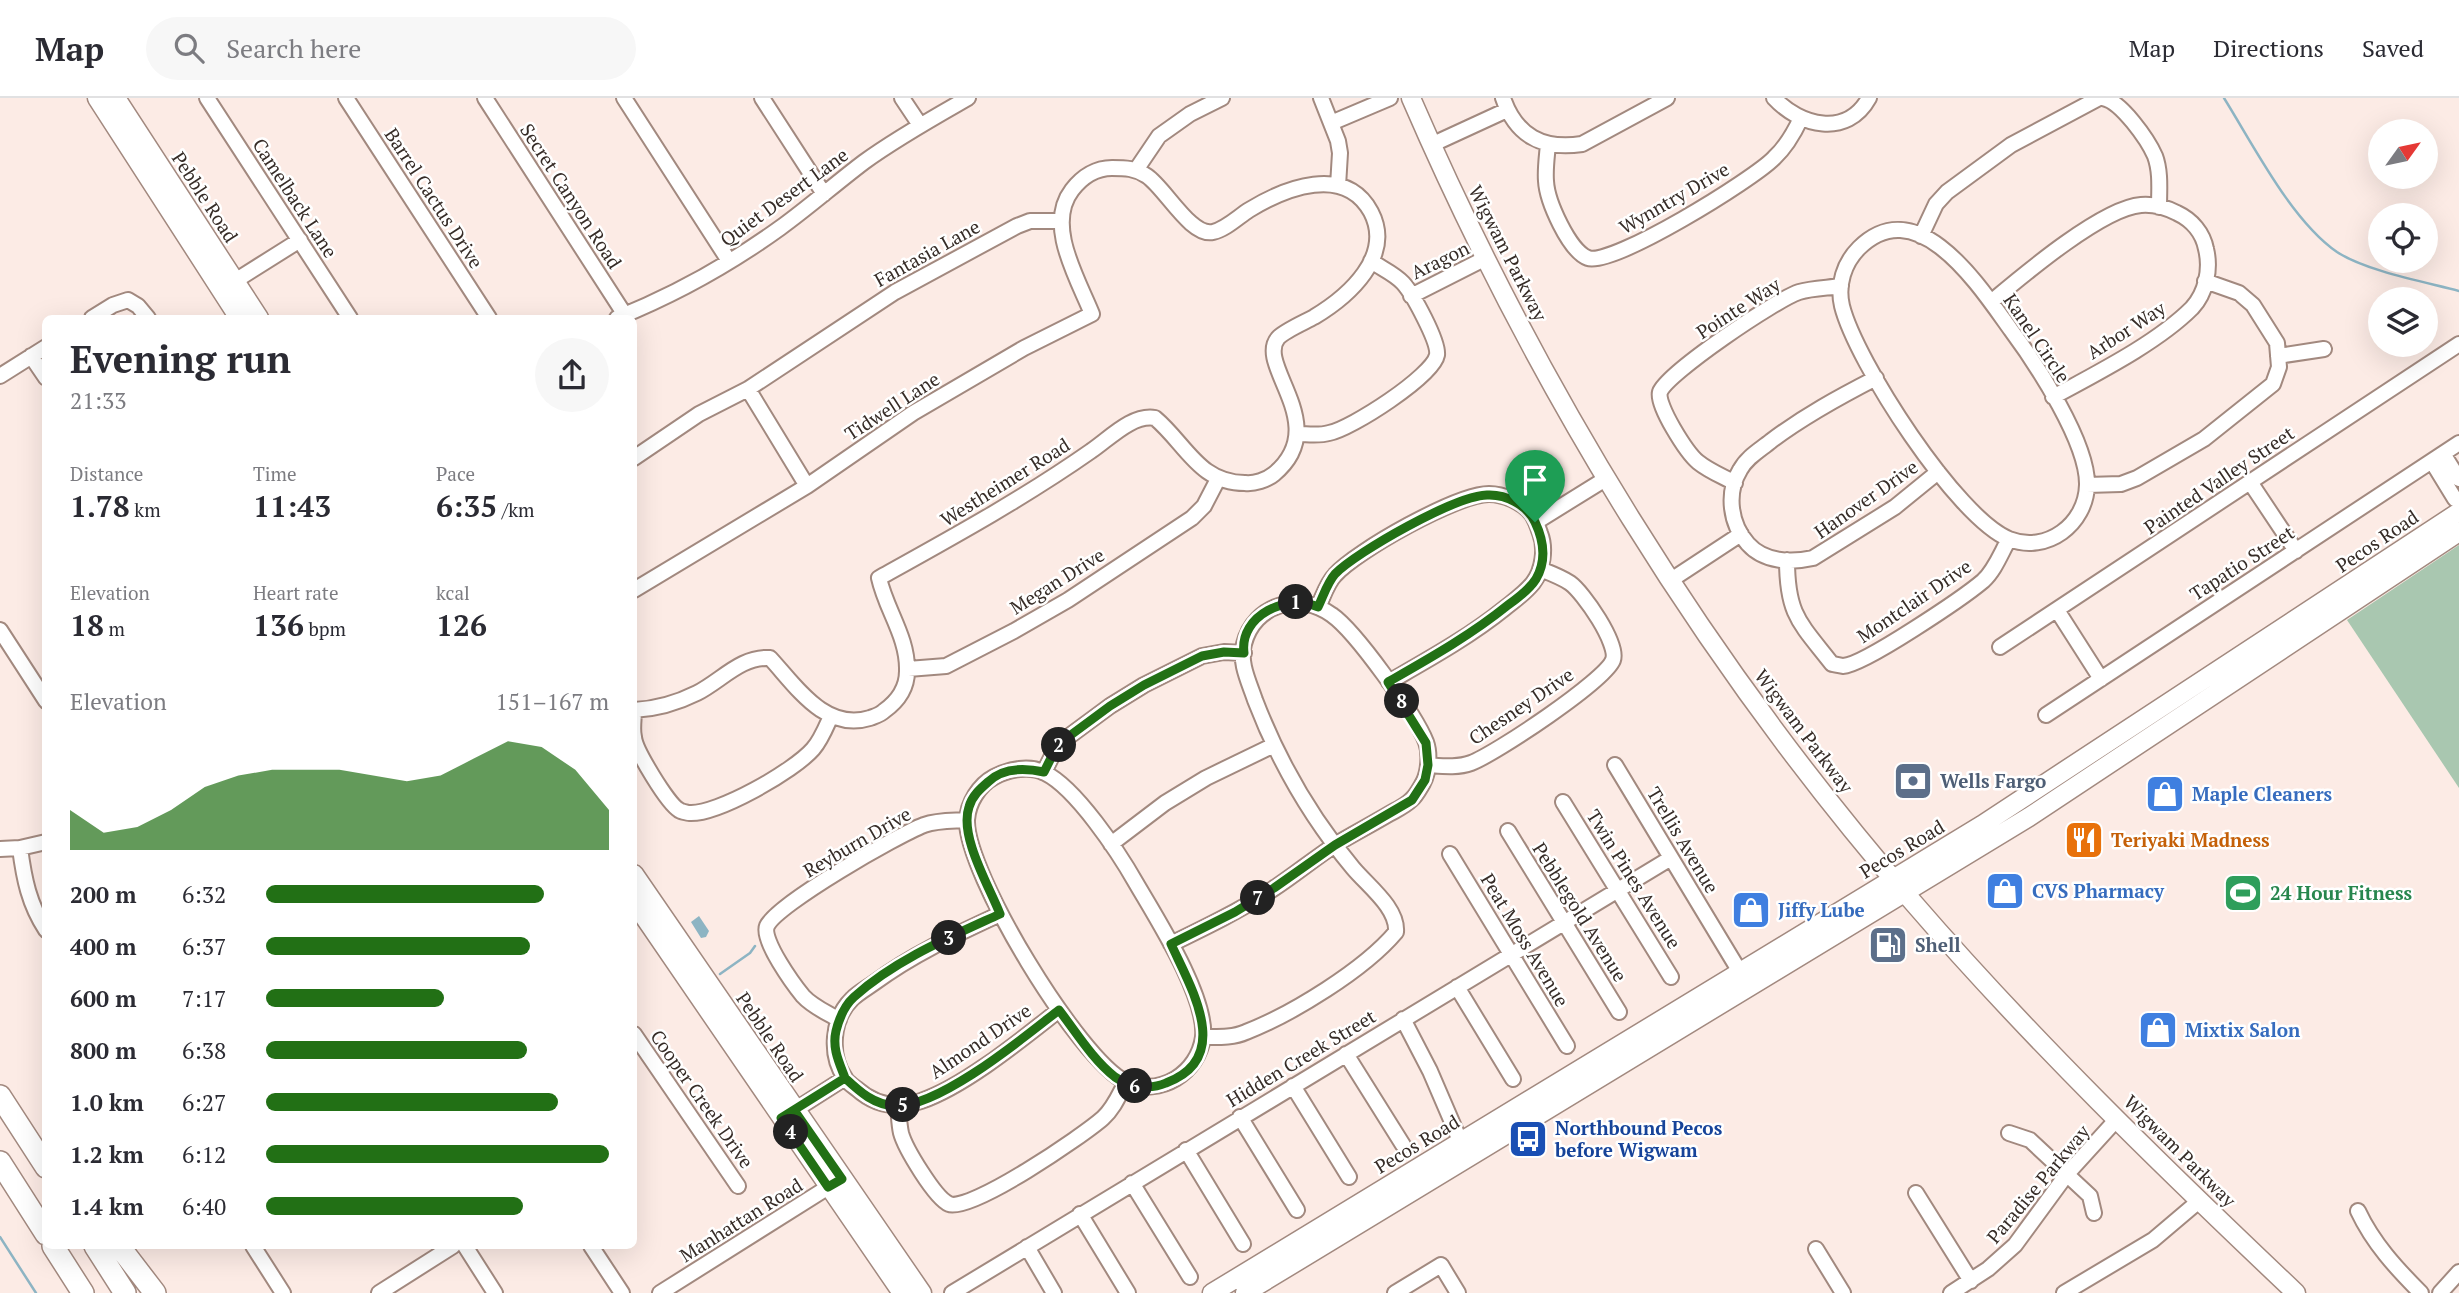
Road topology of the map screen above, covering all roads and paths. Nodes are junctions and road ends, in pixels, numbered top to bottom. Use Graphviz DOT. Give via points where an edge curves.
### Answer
graph roads {
  1 [pos="97,98"];
  2 [pos="116,98"];
  3 [pos="207,98"];
  4 [pos="346,98"];
  5 [pos="485,98"];
  6 [pos="624,98"];
  7 [pos="762,98"];
  8 [pos="902,98"];
  9 [pos="968,98"];
  10 [pos="1222,98"];
  11 [pos="1321,98"];
  12 [pos="1390,98"];
  13 [pos="1411,98"];
  14 [pos="1667,98"];
  15 [pos="1774,98"];
  16 [pos="1869,98"];
  17 [pos="2104,98"];
  18 [pos="1505,104"];
  19 [pos="1801,118"];
  20 [pos="1331,123"];
  21 [pos="920,125"];
  22 [pos="1548,144"];
  23 [pos="1431,145"];
  24 [pos="1136,170"];
  25 [pos="1338,186"];
  26 [pos="824,194"];
  27 [pos="2159,207"];
  28 [pos="1060,221"];
  29 [pos="1921,236"];
  30 [pos="300,240"];
  31 [pos="1486,258"];
  32 [pos="729,261"];
  33 [pos="1371,261"];
  34 [pos="2205,281"];
  35 [pos="228,286"];
  36 [pos="1842,286"];
  37 [pos="1411,296"];
  38 [pos="1991,302"];
  39 [pos="97,315"];
  40 [pos="146,315"];
  41 [pos="238,315"];
  42 [pos="256,315"];
  43 [pos="348,315"];
  44 [pos="487,315"];
  45 [pos="620,315"];
  46 [pos="625,315"];
  47 [pos="2459,344"];
  48 [pos="42,349"];
  49 [pos="2324,349"];
  50 [pos="31,356"];
  51 [pos="2278,356"];
  52 [pos="42,372"];
  53 [pos="0,376"];
  54 [pos="1876,378"];
  55 [pos="748,389"];
  56 [pos="2053,397"];
  57 [pos="1297,434"];
  58 [pos="2459,443"];
  59 [pos="637,456"];
  60 [pos="2438,457"];
  61 [pos="1938,472"];
  62 [pos="1219,478"];
  63 [pos="1607,478"];
  64 [pos="2459,479"];
  65 [pos="2250,482"];
  66 [pos="1735,483"];
  67 [pos="2087,485"];
  68 [pos="807,486"];
  69 [pos="2459,500"];
  70 [pos="2459,512"];
  71 [pos="1535,522"];
  72 [pos="2459,532"];
  73 [pos="1741,534"];
  74 [pos="2009,539"];
  75 [pos="2296,551"];
  76 [pos="1787,561"];
  77 [pos="1540,569"];
  78 [pos="1671,580"];
  79 [pos="637,588"];
  80 [pos="1318,607"];
  81 [pos="2057,610"];
  82 [pos="0,631"];
  83 [pos="2000,647"];
  84 [pos="1244,653"];
  85 [pos="908,669"];
  86 [pos="2101,678"];
  87 [pos="1388,682"];
  88 [pos="42,695"];
  89 [pos="2197,695"];
  90 [pos="637,710"];
  91 [pos="2046,715"];
  92 [pos="831,716"];
  93 [pos="1274,745"];
  94 [pos="637,746"];
  95 [pos="1428,765"];
  96 [pos="1615,765"];
  97 [pos="1044,772"];
  98 [pos="1563,802"];
  99 [pos="967,820"];
  100 [pos="1508,831"];
  101 [pos="42,843"];
  102 [pos="1111,844"];
  103 [pos="1335,845"];
  104 [pos="20,848"];
  105 [pos="0,849"];
  106 [pos="1450,854"];
  107 [pos="1671,858"];
  108 [pos="637,879"];
  109 [pos="1899,886"];
  110 [pos="1618,890"];
  111 [pos="637,906"];
  112 [pos="1000,914"];
  113 [pos="1565,922"];
  114 [pos="42,923"];
  115 [pos="1171,944"];
  116 [pos="1510,954"];
  117 [pos="1740,972"];
  118 [pos="1671,977"];
  119 [pos="1457,987"];
  120 [pos="1711,1000"];
  121 [pos="1059,1010"];
  122 [pos="1619,1013"];
  123 [pos="1404,1019"];
  124 [pos="839,1020"];
  125 [pos="1203,1037"];
  126 [pos="637,1038"];
  127 [pos="1567,1046"];
  128 [pos="1346,1054"];
  129 [pos="845,1078"];
  130 [pos="1513,1079"];
  131 [pos="1126,1082"];
  132 [pos="1293,1086"];
  133 [pos="3,1101"];
  134 [pos="898,1106"];
  135 [pos="788,1114"];
  136 [pos="1240,1117"];
  137 [pos="2117,1119"];
  138 [pos="2009,1133"];
  139 [pos="1403,1145"];
  140 [pos="42,1149"];
  141 [pos="1186,1150"];
  142 [pos="1464,1150"];
  143 [pos="42,1161"];
  144 [pos="0,1162"];
  145 [pos="2067,1174"];
  146 [pos="1349,1177"];
  147 [pos="835,1183"];
  148 [pos="1132,1183"];
  149 [pos="738,1186"];
  150 [pos="1916,1193"];
  151 [pos="2199,1201"];
  152 [pos="1297,1210"];
  153 [pos="2358,1211"];
  154 [pos="2094,1213"];
  155 [pos="1080,1214"];
  156 [pos="42,1228"];
  157 [pos="1243,1244"];
  158 [pos="1027,1247"];
  159 [pos="55,1249"];
  160 [pos="97,1249"];
  161 [pos="121,1249"];
  162 [pos="255,1249"];
  163 [pos="448,1249"];
  164 [pos="467,1249"];
  165 [pos="593,1249"];
  166 [pos="1816,1249"];
  167 [pos="2459,1272"];
  168 [pos="1190,1277"];
  169 [pos="973,1280"];
  170 [pos="1971,1280"];
  171 [pos="82,1293"];
  172 [pos="125,1293"];
  173 [pos="155,1293"];
  174 [pos="283,1293"];
  175 [pos="379,1293"];
  176 [pos="495,1293"];
  177 [pos="622,1293"];
  178 [pos="660,1293"];
  179 [pos="902,1293"];
  180 [pos="922,1293"];
  181 [pos="952,1293"];
  182 [pos="981,1293"];
  183 [pos="1054,1293"];
  184 [pos="1128,1293"];
  185 [pos="1212,1293"];
  186 [pos="1245,1293"];
  187 [pos="1395,1293"];
  188 [pos="1458,1293"];
  189 [pos="1843,1293"];
  190 [pos="1951,1293"];
  191 [pos="2064,1293"];
  192 [pos="2296,1293"];
  193 [pos="2421,1293"];
  194 [pos="2440,1293"];
  1 -- 35 [label="main road"];
  2 -- 35 [label="main road, Pebble Road"];
  3 -- 30 [label="street, Camelback Lane"];
  4 -- 44 [label="street, Barrel Cactus Drive"];
  5 -- 45 [label="street, Secret Canyon Road"];
  6 -- 32 [label="street"];
  7 -- 26 [label="street"];
  8 -- 21 [label="street"];
  9 -- 21 [label="street, Quiet Desert Lane"];
  10 -- 24 [label="street" via="1159,136"];
  11 -- 20 [label="street"];
  12 -- 20 [label="street"];
  13 -- 23 [label="main road, Wigwam Parkway"];
  14 -- 22 [label="street" via="1582,144"];
  15 -- 19 [label="street" via="1787,112"];
  16 -- 19 [label="street" via="1853,116 1833,123"];
  17 -- 27 [label="street" via="2123,111 2155,156"];
  17 -- 29 [label="street" via="2011,145 1947,192"];
  18 -- 22 [label="street" via="1515,123 1533,140"];
  18 -- 23 [label="street"];
  19 -- 22 [label="street, Wynntry Drive" via="1774,159 1708,205 1595,259 1586,258 1569,242 1548,195"];
  20 -- 25 [label="street" via="1340,153"];
  21 -- 26 [label="street, Quiet Desert Lane"];
  23 -- 31 [label="main road, Wigwam Parkway"];
  24 -- 25 [label="street" via="1159,186 1202,232 1213,232 1282,193 1326,182"];
  24 -- 28 [label="street" via="1103,168 1087,175 1068,195"];
  25 -- 33 [label="street" via="1348,189 1371,212 1378,234"];
  26 -- 32 [label="street, Quiet Desert Lane"];
  27 -- 34 [label="street" via="2187,218 2200,232 2209,267"];
  27 -- 38 [label="street" via="2127,208 2092,227"];
  28 -- 55 [label="street, Fantasia Lane" via="1017,226 895,292"];
  28 -- 68 [label="street, Tidwell Lane" via="1063,241 1092,314 913,413"];
  29 -- 36 [label="street" via="1909,230 1888,231 1868,239 1852,255 1841,276"];
  29 -- 38 [label="street, Kanel Circle" via="1934,240"];
  30 -- 35 [label="street"];
  30 -- 43 [label="street, Camelback Lane"];
  31 -- 37 [label="street, Aragon"];
  31 -- 63 [label="main road, Wigwam Parkway"];
  32 -- 46 [label="street, Quiet Desert Lane"];
  33 -- 37 [label="street" via="1402,282"];
  33 -- 57 [label="street" via="1356,285 1278,338 1273,350 1294,409"];
  34 -- 51 [label="street" via="2239,293 2253,305 2277,343"];
  34 -- 56 [label="street, Arbor Way" via="2203,293 2191,308 2160,333"];
  35 -- 41 [label="main road"];
  35 -- 42 [label="main road, Pebble Road"];
  36 -- 54 [label="street" via="1842,305"];
  36 -- 66 [label="street, Pointe Way" via="1798,292 1732,331 1671,377 1660,392 1660,401 1695,459"];
  37 -- 57 [label="street" via="1433,336 1436,360 1373,412 1342,429"];
  38 -- 56 [label="street, Kanel Circle"];
  39 -- 40 [label="street" via="128,300"];
  47 -- 65 [label="street, Painted Valley Street"];
  48 -- 50 [label="street"];
  49 -- 51 [label="street"];
  50 -- 52 [label="street"];
  50 -- 53 [label="street"];
  51 -- 67 [label="street" via="2273,384 2204,439 2137,478 2120,484"];
  54 -- 61 [label="street"];
  54 -- 66 [label="street" via="1828,402 1749,458"];
  55 -- 59 [label="street, Fantasia Lane" via="699,414"];
  55 -- 68 [label="street"];
  56 -- 67 [label="street, Kanel Circle" via="2077,442"];
  57 -- 62 [label="street" via="1288,461 1272,476 1252,484"];
  58 -- 60 [label="street, Tapatio Street"];
  60 -- 64 [label="street" via="2448,460"];
  60 -- 69 [label="street" via="2436,468"];
  60 -- 75 [label="street, Tapatio Street"];
  61 -- 74 [label="street" via="1996,534"];
  61 -- 76 [label="street, Hanover Drive" via="1826,552"];
  62 -- 85 [label="street, Megan Drive" via="1192,518 1069,600 946,666"];
  62 -- 85 [label="street, Westheimer Road" via="1199,466 1155,418 1139,418 1072,465 880,578 905,645"];
  63 -- 71 [label="street"];
  63 -- 78 [label="main road, Wigwam Parkway"];
  65 -- 75 [label="street"];
  65 -- 81 [label="street, Painted Valley Street"];
  66 -- 73 [label="street" via="1731,495 1734,521"];
  67 -- 74 [label="street" via="2087,499 2077,518 2060,535 2040,542"];
  68 -- 79 [label="street, Tidwell Lane"];
  70 -- 89 [label="main road, Pecos Road"];
  71 -- 77 [label="street" via="1543,539"];
  71 -- 80 [label="street" via="1531,513 1504,497 1472,496 1392,535 1343,567 1332,577"];
  72 -- 89 [label="main road, Pecos Road"];
  73 -- 76 [label="street" via="1750,546 1774,560"];
  73 -- 78 [label="street"];
  74 -- 76 [label="street, Montclair Drive" via="1984,580 1886,646 1843,666 1832,664 1798,620 1787,590"];
  75 -- 86 [label="street, Tapatio Street"];
  77 -- 87 [label="street" via="1526,591 1492,618"];
  77 -- 95 [label="street, Chesney Drive" via="1578,591 1609,636 1613,661 1566,703 1471,763"];
  78 -- 109 [label="main road, Wigwam Parkway" via="1774,728"];
  80 -- 84 [label="street" via="1307,602 1273,607 1251,627"];
  80 -- 87 [label="street" via="1345,626"];
  81 -- 83 [label="street, Painted Valley Street"];
  81 -- 86 [label="street"];
  82 -- 88 [label="street"];
  84 -- 93 [label="street" via="1243,667"];
  84 -- 97 [label="street" via="1202,656 1144,685 1064,740"];
  85 -- 92 [label="street" via="897,701 881,715 860,721"];
  86 -- 91 [label="street, Tapatio Street"];
  87 -- 95 [label="street" via="1426,743"];
  89 -- 109 [label="main road, Pecos Road" via="2029,817"];
  90 -- 92 [label="street" via="698,692 756,657 770,658 813,705"];
  92 -- 94 [label="street" via="807,756 774,779 689,814 677,810"];
  93 -- 102 [label="street" via="1206,778"];
  93 -- 103 [label="street"];
  95 -- 103 [label="street" via="1425,780 1412,800"];
  96 -- 107 [label="street, Trellis Avenue"];
  97 -- 99 [label="street" via="1014,769 992,778 968,807"];
  97 -- 102 [label="street" via="1077,801"];
  98 -- 110 [label="street, Twin Pines Avenue"];
  99 -- 112 [label="street" via="968,837"];
  99 -- 124 [label="street, Reyburn Drive" via="924,825 877,849 779,912 767,927 772,950 803,996"];
  100 -- 113 [label="street, Pebblegold Avenue"];
  101 -- 104 [label="street"];
  102 -- 115 [label="street"];
  103 -- 115 [label="street" via="1255,900"];
  103 -- 125 [label="street" via="1387,907 1396,921 1396,932 1382,948 1294,1007 1245,1033"];
  104 -- 105 [label="street"];
  104 -- 114 [label="street" via="25,884"];
  106 -- 116 [label="street, Peat Moss Avenue"];
  107 -- 110 [label="street, Hidden Creek Street"];
  107 -- 117 [label="street, Trellis Avenue"];
  108 -- 135 [label="main road, Pebble Road"];
  109 -- 117 [label="main road, Pecos Road"];
  109 -- 120 [label="main road, Pecos Road"];
  109 -- 137 [label="main road, Wigwam Parkway"];
  110 -- 113 [label="street, Hidden Creek Street"];
  110 -- 118 [label="street, Twin Pines Avenue"];
  111 -- 135 [label="main road"];
  112 -- 121 [label="street"];
  112 -- 124 [label="street" via="888,972 853,998"];
  113 -- 116 [label="street, Hidden Creek Street"];
  113 -- 122 [label="street, Pebblegold Avenue"];
  115 -- 125 [label="street" via="1195,998"];
  116 -- 119 [label="street, Hidden Creek Street"];
  116 -- 127 [label="street, Peat Moss Avenue"];
  117 -- 120 [label="main road, Pecos Road"];
  119 -- 123 [label="street, Hidden Creek Street"];
  119 -- 130 [label="street"];
  120 -- 142 [label="main road, Pecos Road"];
  121 -- 131 [label="street" via="1096,1057"];
  121 -- 134 [label="street, Almond Drive" via="955,1084 921,1101"];
  123 -- 128 [label="street, Hidden Creek Street"];
  123 -- 142 [label="street"];
  124 -- 129 [label="street" via="835,1051"];
  125 -- 131 [label="street" via="1192,1066 1177,1079 1156,1087"];
  126 -- 149 [label="street, Cooper Creek Drive"];
  128 -- 132 [label="street, Hidden Creek Street"];
  128 -- 139 [label="street"];
  129 -- 134 [label="street" via="867,1098"];
  129 -- 135 [label="street"];
  131 -- 134 [label="street" via="1113,1108 1067,1145 971,1201 956,1205 939,1196 906,1147"];
  132 -- 136 [label="street, Hidden Creek Street"];
  132 -- 146 [label="street"];
  133 -- 140 [label="highway"];
  133 -- 143 [label="highway"];
  135 -- 147 [label="main road"];
  136 -- 141 [label="street, Hidden Creek Street"];
  136 -- 152 [label="street"];
  137 -- 145 [label="street, Paradise Parkway"];
  137 -- 151 [label="main road, Wigwam Parkway"];
  138 -- 145 [label="street" via="2030,1140"];
  141 -- 148 [label="street, Hidden Creek Street"];
  141 -- 157 [label="street"];
  142 -- 185 [label="main road, Pecos Road"];
  142 -- 186 [label="main road, Pecos Road"];
  144 -- 156 [label="highway"];
  145 -- 154 [label="street" via="2090,1196"];
  145 -- 170 [label="street, Paradise Parkway" via="2015,1245"];
  147 -- 178 [label="street, Manhattan Road"];
  147 -- 179 [label="main road"];
  147 -- 180 [label="main road"];
  148 -- 155 [label="street, Hidden Creek Street"];
  148 -- 168 [label="street"];
  150 -- 170 [label="street"];
  151 -- 191 [label="street" via="2153,1240"];
  151 -- 192 [label="main road, Wigwam Parkway"];
  153 -- 193 [label="street" via="2384,1254"];
  155 -- 158 [label="street, Hidden Creek Street"];
  155 -- 184 [label="street"];
  158 -- 169 [label="street, Hidden Creek Street"];
  158 -- 183 [label="street"];
  159 -- 171 [label="highway"];
  160 -- 172 [label="highway"];
  161 -- 173 [label="highway"];
  162 -- 174 [label="street"];
  163 -- 175 [label="street"];
  164 -- 176 [label="street"];
  165 -- 177 [label="street"];
  166 -- 189 [label="street"];
  167 -- 194 [label="street"];
  169 -- 181 [label="street, Hidden Creek Street"];
  169 -- 182 [label="street"];
  170 -- 190 [label="street, Paradise Parkway"];
  187 -- 188 [label="street" via="1441,1265"];
}
